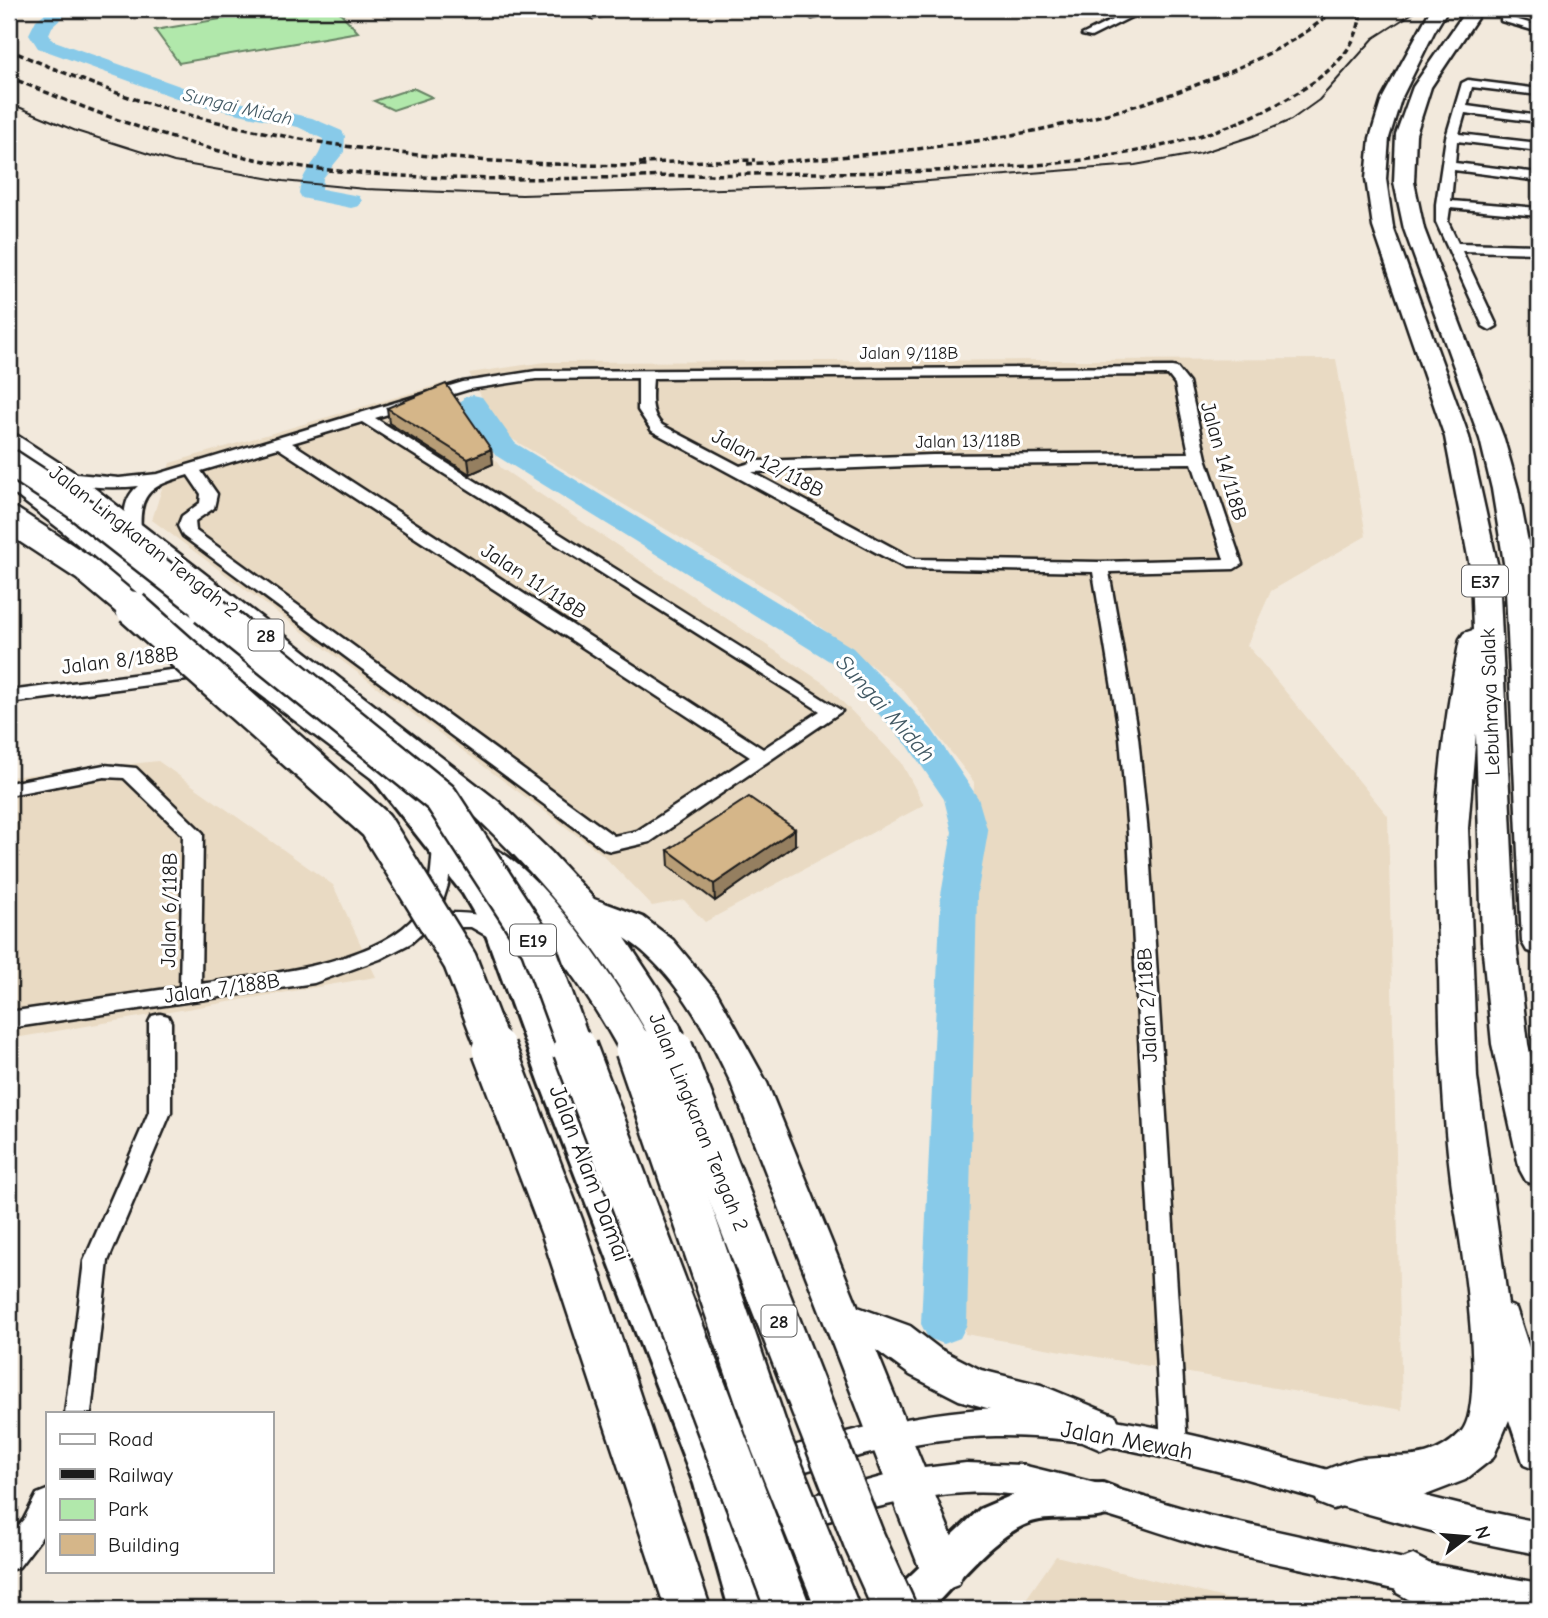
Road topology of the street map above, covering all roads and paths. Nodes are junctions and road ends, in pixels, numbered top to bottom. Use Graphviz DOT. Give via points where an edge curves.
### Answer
graph roads {
  1 [pos="622,9"];
  2 [pos="1142,9"];
  3 [pos="1440,9"];
  4 [pos="1475,9"];
  5 [pos="593,15"];
  6 [pos="1505,19"];
  7 [pos="1539,29"];
  8 [pos="1092,36"];
  9 [pos="1539,92"];
  10 [pos="1460,109"];
  11 [pos="1539,119"];
  12 [pos="1452,137"];
  13 [pos="1539,147"];
  14 [pos="1449,166"];
  15 [pos="1539,177"];
  16 [pos="1442,204"];
  17 [pos="1539,212"];
  18 [pos="1454,247"];
  19 [pos="1539,249"];
  20 [pos="1490,326"];
  21 [pos="1172,371"];
  22 [pos="646,373"];
  23 [pos="362,416"];
  24 [pos="9,441"];
  25 [pos="281,443"];
  26 [pos="1198,458"];
  27 [pos="9,462"];
  28 [pos="192,470"];
  29 [pos="739,471"];
  30 [pos="9,478"];
  31 [pos="66,478"];
  32 [pos="159,480"];
  33 [pos="9,519"];
  34 [pos="133,532"];
  35 [pos="1234,564"];
  36 [pos="1100,567"];
  37 [pos="1502,570"];
  38 [pos="1539,660"];
  39 [pos="235,662"];
  40 [pos="9,697"];
  41 [pos="763,757"];
  42 [pos="376,766"];
  43 [pos="9,789"];
  44 [pos="443,847"];
  45 [pos="585,908"];
  46 [pos="424,921"];
  47 [pos="501,936"];
  48 [pos="1539,942"];
  49 [pos="190,993"];
  50 [pos="9,1020"];
  51 [pos="160,1022"];
  52 [pos="650,1037"];
  53 [pos="1539,1170"];
  54 [pos="1485,1270"];
  55 [pos="842,1319"];
  56 [pos="78,1412"];
  57 [pos="1101,1430"];
  58 [pos="887,1434"];
  59 [pos="1174,1445"];
  60 [pos="1539,1451"];
  61 [pos="712,1485"];
  62 [pos="907,1485"];
  63 [pos="1333,1488"];
  64 [pos="1103,1500"];
  65 [pos="46,1505"];
  66 [pos="726,1535"];
  67 [pos="1539,1538"];
  68 [pos="9,1557"];
  69 [pos="943,1569"];
  70 [pos="1413,1577"];
  71 [pos="1539,1599"];
  72 [pos="688,1609"];
  73 [pos="748,1609"];
  74 [pos="788,1609"];
  75 [pos="838,1609"];
  76 [pos="895,1609"];
  77 [pos="904,1609"];
  78 [pos="1470,1609"];
  1 -- 5 [label="street"];
  2 -- 8 [label="street"];
  3 -- 37 [label="highway, Lebuhraya Salak / E37" via="1382,120 1374,165 1376,197"];
  4 -- 37 [label="highway, Lebuhraya Salak / E37" via="1422,87 1406,134 1404,182 1414,229 1492,439 1505,489"];
  6 -- 7 [label="street"];
  9 -- 10 [label="street" via="1468,83"];
  10 -- 11 [label="street"];
  10 -- 12 [label="street"];
  12 -- 13 [label="street"];
  12 -- 14 [label="street"];
  14 -- 15 [label="street"];
  14 -- 16 [label="street"];
  16 -- 17 [label="street"];
  16 -- 18 [label="street" via="1441,222"];
  18 -- 19 [label="street"];
  18 -- 20 [label="street"];
  21 -- 22 [label="street, Jalan 9/118B"];
  21 -- 26 [label="street, Jalan 14/118B" via="1182,383"];
  22 -- 23 [label="street, Jalan 9/118B" via="513,377 468,384"];
  22 -- 29 [label="street, Jalan 12/118B" via="645,414 649,422"];
  23 -- 25 [label="street, Jalan 9/118B"];
  23 -- 41 [label="street" via="833,711"];
  24 -- 31 [label="highway, Jalan Lingkaran Tengah 2 / 28"];
  25 -- 28 [label="street, Jalan 9/118B"];
  25 -- 41 [label="street, Jalan 11/118B"];
  26 -- 29 [label="street, Jalan 13/118B" via="933,460 758,466"];
  26 -- 35 [label="street, Jalan 14/118B"];
  27 -- 74 [label="highway, E19, bridge" via="75,505 441,799 538,947"];
  28 -- 32 [label="street, Jalan 9/118B"];
  28 -- 41 [label="street" via="209,494 208,505 187,519 189,533 611,844 643,837"];
  29 -- 36 [label="street, Jalan 12/118B" via="911,564"];
  30 -- 39 [label="highway, Jalan Lingkaran Tengah 2 / 28"];
  31 -- 32 [label="street" via="119,484"];
  31 -- 34 [label="highway, Jalan Lingkaran Tengah 2 / 28"];
  32 -- 34 [label="street" via="135,495"];
  33 -- 72 [label="highway, bridge" via="83,568 169,639 376,825 460,961 562,1227"];
  34 -- 45 [label="highway, Jalan Lingkaran Tengah 2 / 28" via="467,791"];
  35 -- 36 [label="street"];
  36 -- 59 [label="street, Jalan 2/118B" via="1129,737 1137,820"];
  37 -- 38 [label="highway"];
  37 -- 48 [label="highway, Lebuhraya Salak / E37"];
  37 -- 53 [label="highway, Lebuhraya Salak / E37" via="1499,942 1510,1044"];
  37 -- 54 [label="highway" via="1465,690 1451,828 1459,1077"];
  39 -- 40 [label="street, Jalan 8/188B" via="195,673"];
  39 -- 42 [label="highway, Jalan Lingkaran Tengah 2 / 28"];
  42 -- 44 [label="main road, Jalan Alam Damai"];
  42 -- 52 [label="highway, Jalan Lingkaran Tengah 2 / 28" via="491,860 552,921 609,997"];
  43 -- 49 [label="street, Jalan 6/118B" via="104,771 129,772 193,833"];
  44 -- 46 [label="street" via="440,877"];
  44 -- 47 [label="main road, Jalan Alam Damai"];
  45 -- 52 [label="highway, Jalan Lingkaran Tengah 2 / 28" via="632,974"];
  45 -- 55 [label="highway" via="643,932 676,966 732,1047"];
  46 -- 47 [label="street" via="475,920"];
  46 -- 49 [label="street, Jalan 7/188B" via="347,966"];
  47 -- 61 [label="main road, Jalan Alam Damai"];
  49 -- 50 [label="street, Jalan 7/188B"];
  51 -- 56 [label="street" via="160,1111 96,1261"];
  52 -- 75 [label="highway, Jalan Lingkaran Tengah 2 / 28, bridge" via="772,1446"];
  52 -- 76 [label="highway, Jalan Lingkaran Tengah 2 / 28, bridge"];
  54 -- 60 [label="highway"];
  54 -- 63 [label="highway" via="1492,1412 1479,1444 1450,1466 1413,1479 1361,1479"];
  55 -- 57 [label="highway" via="895,1339 925,1362 974,1387 1041,1404"];
  55 -- 58 [label="highway"];
  57 -- 58 [label="street, Jalan Mewah" via="960,1423"];
  57 -- 59 [label="street, Jalan Mewah"];
  58 -- 61 [label="street, Jalan Mewah"];
  58 -- 62 [label="highway"];
  59 -- 63 [label="street, Jalan Mewah"];
  61 -- 66 [label="main road, Jalan Alam Damai"];
  62 -- 64 [label="street" via="966,1478 1022,1480"];
  62 -- 66 [label="street"];
  62 -- 69 [label="highway"];
  63 -- 67 [label="street, Jalan Mewah" via="1464,1525"];
  64 -- 69 [label="main road" via="1036,1503 993,1522"];
  64 -- 70 [label="street" via="1209,1532"];
  65 -- 68 [label="street" via="34,1528"];
  66 -- 73 [label="main road, Jalan Alam Damai"];
  69 -- 77 [label="main road"];
  70 -- 71 [label="street"];
  70 -- 78 [label="highway"];
}
